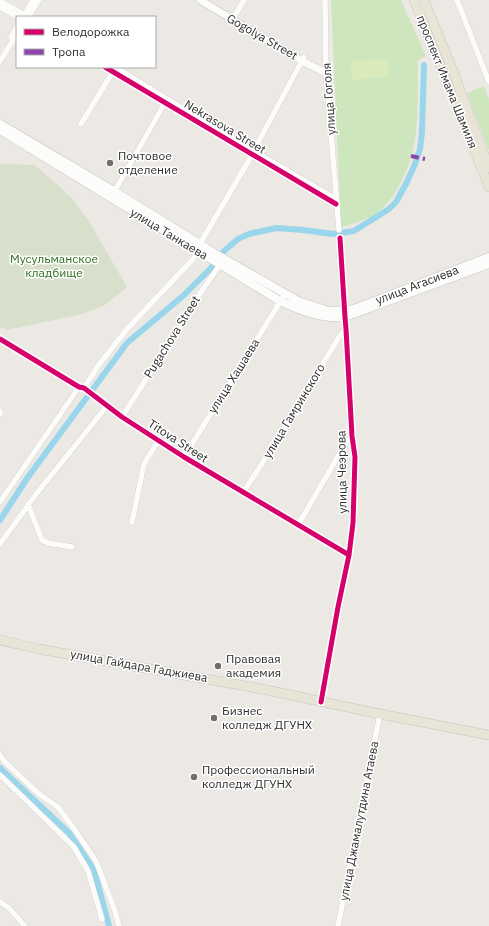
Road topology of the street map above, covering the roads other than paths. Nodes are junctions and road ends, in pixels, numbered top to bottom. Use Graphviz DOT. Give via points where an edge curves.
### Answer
graph roads {
  1 [pos="33,0"];
  2 [pos="39,0"];
  3 [pos="200,0"];
  4 [pos="208,0"];
  5 [pos="244,0"];
  6 [pos="325,0"];
  7 [pos="414,0"];
  8 [pos="424,0"];
  9 [pos="457,0"];
  10 [pos="0,1"];
  11 [pos="0,7"];
  12 [pos="22,16"];
  13 [pos="23,16"];
  14 [pos="25,16"];
  15 [pos="26,16"];
  16 [pos="234,18"];
  17 [pos="16,29"];
  18 [pos="16,36"];
  19 [pos="0,54"];
  20 [pos="303,59"];
  21 [pos="0,61"];
  22 [pos="114,69"];
  23 [pos="326,70"];
  24 [pos="489,82"];
  25 [pos="166,101"];
  26 [pos="0,124"];
  27 [pos="81,124"];
  28 [pos="0,130"];
  29 [pos="253,152"];
  30 [pos="489,168"];
  31 [pos="489,187"];
  32 [pos="113,194"];
  33 [pos="336,202"];
  34 [pos="339,230"];
  35 [pos="340,238"];
  36 [pos="197,251"];
  37 [pos="489,257"];
  38 [pos="221,262"];
  39 [pos="489,264"];
  40 [pos="283,298"];
  41 [pos="344,314"];
  42 [pos="346,329"];
  43 [pos="0,339"];
  44 [pos="81,387"];
  45 [pos="107,406"];
  46 [pos="0,411"];
  47 [pos="0,414"];
  48 [pos="122,417"];
  49 [pos="352,436"];
  50 [pos="158,441"];
  51 [pos="184,457"];
  52 [pos="243,494"];
  53 [pos="0,502"];
  54 [pos="28,504"];
  55 [pos="132,522"];
  56 [pos="298,525"];
  57 [pos="0,544"];
  58 [pos="72,547"];
  59 [pos="349,555"];
  60 [pos="0,641"];
  61 [pos="321,701"];
  62 [pos="380,715"];
  63 [pos="489,736"];
  64 [pos="0,755"];
  65 [pos="0,776"];
  66 [pos="0,902"];
  67 [pos="102,919"];
  68 [pos="26,926"];
  69 [pos="119,926"];
  70 [pos="338,926"];
  1 -- 14 [label="street"];
  2 -- 15 [label="street"];
  3 -- 16 [label="street, Gogolya Street"];
  4 -- 16 [label="street, Gogolya Street"];
  5 -- 16 [label="street"];
  6 -- 23 [label="street, улица Гоголя"];
  7 -- 31 [label="main road, проспект Имама Шамиля"];
  8 -- 30 [label="main road, проспект Имама Шамиля"];
  9 -- 24 [label="street"];
  10 -- 13 [label="street"];
  11 -- 12 [label="street"];
  16 -- 20 [label="street, Gogolya Street"];
  17 -- 19 [label="street"];
  18 -- 21 [label="street"];
  20 -- 23 [label="street, Gogolya Street"];
  20 -- 29 [label="street"];
  22 -- 25 [label="street, Nekrasova Street"];
  22 -- 27 [label="street"];
  23 -- 33 [label="street, улица Гоголя"];
  25 -- 29 [label="street, Nekrasova Street"];
  25 -- 32 [label="street"];
  26 -- 32 [label="main road, улица Танкаева"];
  28 -- 32 [label="main road, улица Танкаева"];
  29 -- 33 [label="street, Nekrasova Street"];
  29 -- 36 [label="street"];
  32 -- 36 [label="main road, улица Танкаева"];
  33 -- 34 [label="street"];
  35 -- 41 [label="street, улица Чеэрова"];
  36 -- 38 [label="main road, улица Танкаева" via="213,256"];
  36 -- 44 [label="street" via="127,329"];
  37 -- 41 [label="main road, улица Агасиева"];
  38 -- 40 [label="main road, улица Танкаева"];
  38 -- 48 [label="street, Pugachova Street"];
  39 -- 41 [label="main road, улица Агасиева"];
  40 -- 41 [label="main road, улица Танкаева"];
  40 -- 51 [label="street, улица Хашаева"];
  41 -- 42 [label="street, улица Чеэрова"];
  42 -- 49 [label="street, улица Чеэрова"];
  42 -- 52 [label="street, улица Гамринского" via="338,337"];
  43 -- 44 [label="street, Titova Street"];
  44 -- 45 [label="street, Titova Street"];
  44 -- 53 [label="street"];
  45 -- 48 [label="street, Titova Street"];
  45 -- 54 [label="street"];
  46 -- 47 [label="street"];
  48 -- 50 [label="street, Titova Street"];
  49 -- 56 [label="street"];
  49 -- 59 [label="street, улица Чеэрова" via="355,457 353,523"];
  50 -- 51 [label="street, Titova Street"];
  50 -- 55 [label="street" via="144,464"];
  51 -- 52 [label="street, Titova Street"];
  52 -- 56 [label="street, Titova Street"];
  54 -- 57 [label="street"];
  54 -- 58 [label="street" via="42,540"];
  56 -- 59 [label="street, Titova Street"];
  59 -- 61 [label="street, улица Чеэрова"];
  60 -- 61 [label="main road, улица Гайдара Гаджиева"];
  61 -- 62 [label="main road, улица Гайдара Гаджиева"];
  62 -- 63 [label="main road, улица Гайдара Гаджиева"];
  62 -- 70 [label="street, улица Джамалутдина Атаева"];
  64 -- 69 [label="street" via="40,794 58,807 96,860"];
  65 -- 67 [label="street" via="74,847 88,871"];
  66 -- 68 [label="street"];
}
